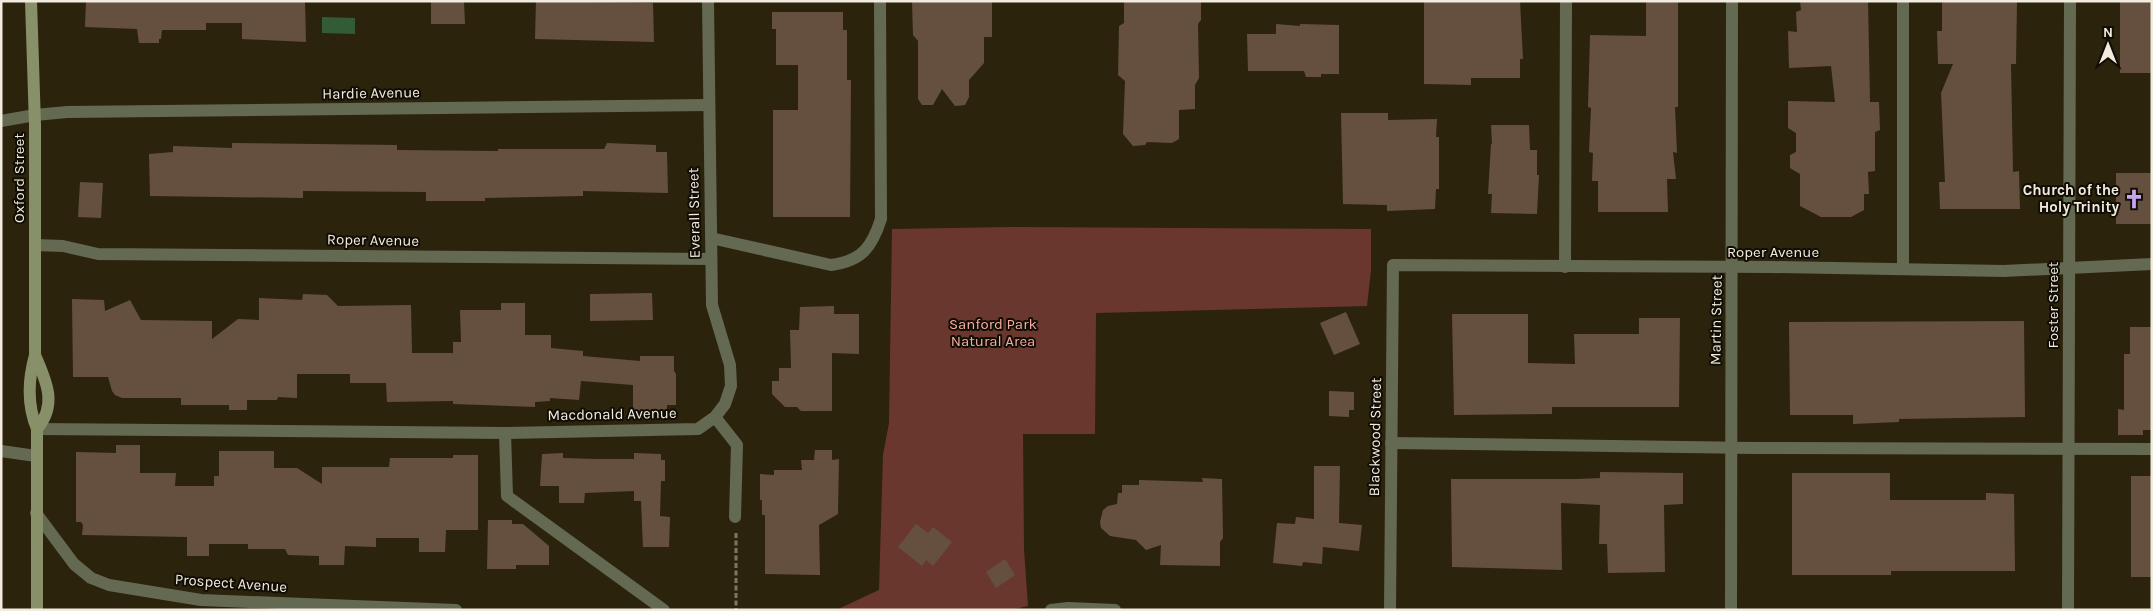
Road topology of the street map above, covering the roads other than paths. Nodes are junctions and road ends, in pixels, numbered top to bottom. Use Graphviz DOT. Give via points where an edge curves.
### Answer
graph roads {
  1 [pos="31,1"];
  2 [pos="708,1"];
  3 [pos="880,1"];
  4 [pos="1566,1"];
  5 [pos="1732,1"];
  6 [pos="1903,1"];
  7 [pos="2070,1"];
  8 [pos="709,105"];
  9 [pos="35,115"];
  10 [pos="1,121"];
  11 [pos="711,238"];
  12 [pos="35,245"];
  13 [pos="711,259"];
  14 [pos="2152,264"];
  15 [pos="1393,265"];
  16 [pos="1565,267"];
  17 [pos="1733,268"];
  18 [pos="2070,268"];
  19 [pos="1903,269"];
  20 [pos="35,355"];
  21 [pos="716,418"];
  22 [pos="37,429"];
  23 [pos="505,433"];
  24 [pos="1391,443"];
  25 [pos="1731,448"];
  26 [pos="2069,448"];
  27 [pos="2152,449"];
  28 [pos="1,451"];
  29 [pos="36,456"];
  30 [pos="36,513"];
  31 [pos="736,517"];
  32 [pos="37,610"];
  33 [pos="456,610"];
  34 [pos="664,610"];
  35 [pos="1051,610"];
  36 [pos="1115,610"];
  37 [pos="1390,610"];
  38 [pos="1731,610"];
  39 [pos="2068,610"];
  1 -- 9 [label="street, Oxford Street"];
  2 -- 8 [label="street, Everall Street"];
  3 -- 11 [label="street" via="881,219 875,238 848,263 831,265"];
  4 -- 16 [label="street"];
  5 -- 17 [label="street, Martin Street"];
  6 -- 19 [label="street"];
  7 -- 18 [label="street, Foster Street"];
  8 -- 9 [label="street, Hardie Avenue" via="67,112"];
  8 -- 11 [label="street, Everall Street"];
  9 -- 10 [label="street, Hardie Avenue"];
  9 -- 12 [label="street, Oxford Street"];
  11 -- 13 [label="street, Everall Street"];
  12 -- 13 [label="street, Roper Avenue" via="63,246 98,254"];
  12 -- 20 [label="street, Oxford Street"];
  13 -- 21 [label="street, Everall Street" via="712,305 730,364 731,386"];
  14 -- 18 [label="street, Roper Avenue"];
  15 -- 16 [label="street, Roper Avenue"];
  15 -- 24 [label="street, Blackwood Street"];
  16 -- 17 [label="street, Roper Avenue"];
  17 -- 19 [label="street, Roper Avenue"];
  17 -- 25 [label="street, Martin Street"];
  18 -- 19 [label="street, Roper Avenue" via="2004,271"];
  18 -- 26 [label="street, Foster Street"];
  20 -- 22 [label="street, Oxford Street" via="29,375 31,414"];
  20 -- 22 [label="street, Oxford Street" via="46,381 49,407"];
  21 -- 23 [label="street, Macdonald Avenue" via="698,429"];
  21 -- 31 [label="street" via="737,445"];
  22 -- 23 [label="street, Macdonald Avenue"];
  22 -- 29 [label="street, Oxford Street"];
  23 -- 34 [label="street" via="507,496"];
  24 -- 25 [label="street"];
  24 -- 37 [label="street, Blackwood Street"];
  25 -- 26 [label="street"];
  25 -- 38 [label="street, Martin Street"];
  26 -- 27 [label="street"];
  26 -- 39 [label="street, Foster Street"];
  28 -- 29 [label="street"];
  29 -- 30 [label="street, Oxford Street"];
  30 -- 32 [label="street, Oxford Street"];
  30 -- 33 [label="street, Prospect Avenue" via="74,564 91,578 109,585 201,600"];
  35 -- 36 [label="street"];
}
